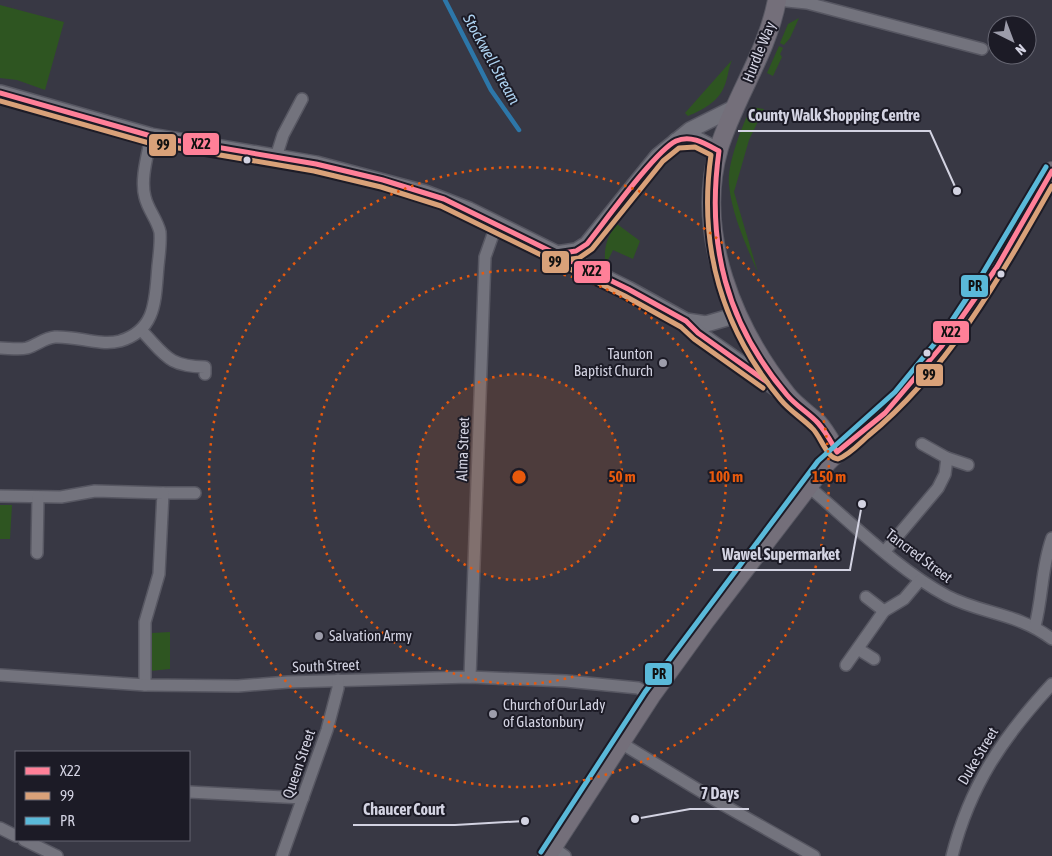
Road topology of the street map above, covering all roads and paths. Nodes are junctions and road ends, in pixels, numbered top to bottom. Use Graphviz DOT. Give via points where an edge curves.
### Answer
graph roads {
  1 [pos="777,0"];
  2 [pos="982,49"];
  3 [pos="0,93"];
  4 [pos="302,99"];
  5 [pos="734,108"];
  6 [pos="151,136"];
  7 [pos="676,141"];
  8 [pos="719,150"];
  9 [pos="276,157"];
  10 [pos="1052,171"];
  11 [pos="497,223"];
  12 [pos="588,244"];
  13 [pos="556,254"];
  14 [pos="595,272"];
  15 [pos="737,315"];
  16 [pos="686,321"];
  17 [pos="142,331"];
  18 [pos="0,348"];
  19 [pos="205,374"];
  20 [pos="788,396"];
  21 [pos="922,444"];
  22 [pos="837,452"];
  23 [pos="947,458"];
  24 [pos="968,465"];
  25 [pos="809,487"];
  26 [pos="163,493"];
  27 [pos="195,493"];
  28 [pos="0,496"];
  29 [pos="38,497"];
  30 [pos="1052,538"];
  31 [pos="885,551"];
  32 [pos="37,553"];
  33 [pos="1048,560"];
  34 [pos="920,580"];
  35 [pos="866,596"];
  36 [pos="884,611"];
  37 [pos="1035,626"];
  38 [pos="1052,638"];
  39 [pos="858,649"];
  40 [pos="874,659"];
  41 [pos="846,665"];
  42 [pos="0,675"];
  43 [pos="470,677"];
  44 [pos="338,680"];
  45 [pos="1052,684"];
  46 [pos="145,685"];
  47 [pos="651,696"];
  48 [pos="621,743"];
  49 [pos="190,792"];
  50 [pos="303,798"];
  51 [pos="0,828"];
  52 [pos="15,836"];
  53 [pos="26,841"];
  54 [pos="555,853"];
  55 [pos="57,856"];
  56 [pos="282,856"];
  57 [pos="814,856"];
  58 [pos="952,856"];
  1 -- 2 [label="street" via="807,3"];
  1 -- 5 [label="main road, Hurdle Way" via="768,35"];
  3 -- 6 [label="main road"];
  4 -- 9 [label="street" via="283,135"];
  5 -- 7 [label="main road" via="690,130"];
  5 -- 8 [label="main road, Hurdle Way"];
  6 -- 9 [label="main road"];
  6 -- 17 [label="street" via="145,197 160,234 154,306"];
  7 -- 8 [label="main road" via="696,140"];
  7 -- 12 [label="main road" via="658,156"];
  8 -- 15 [label="main road, Hurdle Way" via="712,210 715,244"];
  9 -- 11 [label="main road" via="383,180 444,199"];
  10 -- 22 [label="main road" via="996,267 940,348 885,413"];
  11 -- 13 [label="main road"];
  11 -- 43 [label="street, Alma Street" via="485,257"];
  12 -- 13 [label="main road" via="576,251"];
  12 -- 14 [label="main road" via="589,261"];
  13 -- 14 [label="main road"];
  14 -- 16 [label="main road"];
  15 -- 16 [label="main road" via="706,324"];
  15 -- 20 [label="main road, Hurdle Way" via="752,345"];
  16 -- 20 [label="main road" via="729,356"];
  17 -- 18 [label="street" via="117,342 55,337 26,348"];
  17 -- 19 [label="street" via="168,359 186,366 205,366"];
  20 -- 22 [label="main road, Hurdle Way" via="819,425"];
  21 -- 23 [label="street"];
  22 -- 25 [label="main road"];
  23 -- 24 [label="street"];
  23 -- 31 [label="street" via="945,474 938,488"];
  25 -- 31 [label="street, Tancred Street"];
  25 -- 47 [label="main road"];
  26 -- 27 [label="street"];
  26 -- 29 [label="street" via="94,491 76,496"];
  26 -- 46 [label="street" via="160,574 145,622"];
  28 -- 29 [label="street"];
  29 -- 32 [label="street"];
  30 -- 33 [label="street"];
  31 -- 34 [label="street, Tancred Street"];
  33 -- 37 [label="street"];
  34 -- 36 [label="street" via="904,599"];
  34 -- 37 [label="street, Tancred Street" via="957,601"];
  35 -- 36 [label="street"];
  36 -- 39 [label="street"];
  37 -- 38 [label="street, Tancred Street"];
  39 -- 40 [label="street"];
  39 -- 41 [label="street"];
  42 -- 46 [label="street, South Street"];
  43 -- 44 [label="street, South Street"];
  43 -- 47 [label="street, South Street" via="629,687"];
  44 -- 46 [label="street, South Street" via="238,686"];
  44 -- 50 [label="street, Queen Street" via="327,730"];
  45 -- 58 [label="street, Duke Street" via="1009,733 990,765 970,800"];
  47 -- 48 [label="main road"];
  48 -- 54 [label="main road"];
  48 -- 57 [label="street"];
  49 -- 50 [label="street"];
  50 -- 56 [label="street, Queen Street"];
  51 -- 52 [label="street"];
  53 -- 55 [label="street"];
}
